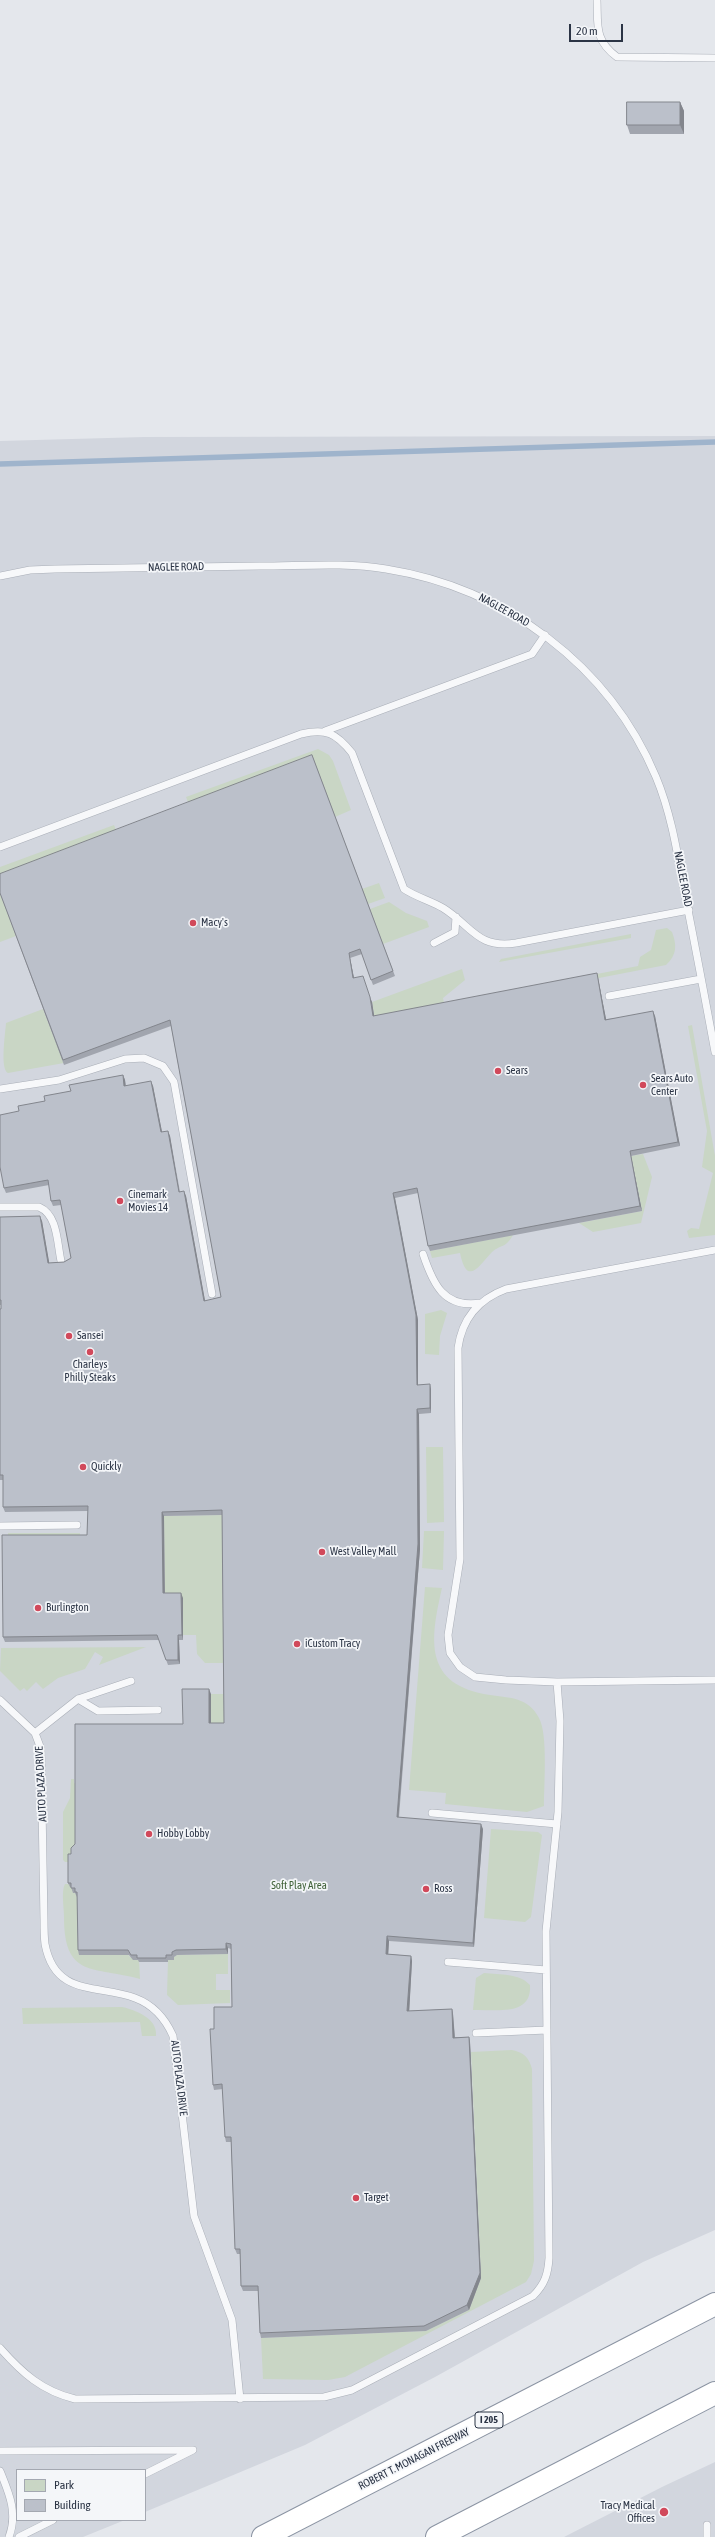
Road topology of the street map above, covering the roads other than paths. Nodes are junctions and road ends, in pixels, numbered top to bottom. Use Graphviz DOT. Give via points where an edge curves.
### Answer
graph roads {
  1 [pos="597,0"];
  2 [pos="715,58"];
  3 [pos="0,576"];
  4 [pos="545,635"];
  5 [pos="325,731"];
  6 [pos="0,847"];
  7 [pos="688,910"];
  8 [pos="456,917"];
  9 [pos="434,943"];
  10 [pos="701,979"];
  11 [pos="609,996"];
  12 [pos="715,1052"];
  13 [pos="0,1089"];
  14 [pos="0,1207"];
  15 [pos="715,1250"];
  16 [pos="423,1254"];
  17 [pos="61,1261"];
  18 [pos="212,1294"];
  19 [pos="481,1303"];
  20 [pos="77,1525"];
  21 [pos="0,1526"];
  22 [pos="715,1680"];
  23 [pos="131,1681"];
  24 [pos="557,1682"];
  25 [pos="78,1699"];
  26 [pos="0,1700"];
  27 [pos="158,1710"];
  28 [pos="35,1733"];
  29 [pos="432,1813"];
  30 [pos="557,1824"];
  31 [pos="448,1962"];
  32 [pos="546,1970"];
  33 [pos="547,2030"];
  34 [pos="476,2033"];
  35 [pos="715,2304"];
  36 [pos="0,2348"];
  37 [pos="715,2393"];
  38 [pos="240,2399"];
  39 [pos="0,2451"];
  40 [pos="0,2471"];
  41 [pos="146,2474"];
  42 [pos="50,2521"];
  43 [pos="707,2525"];
  44 [pos="9,2537"];
  45 [pos="18,2537"];
  46 [pos="263,2537"];
  47 [pos="437,2537"];
  48 [pos="707,2537"];
  1 -- 2 [label="lane" via="599,38 617,57"];
  3 -- 4 [label="lane, NAGLEE ROAD" via="30,570 55,569 324,566 384,568 460,588 507,610"];
  4 -- 5 [label="lane" via="532,654"];
  4 -- 7 [label="lane, NAGLEE ROAD" via="565,651 595,682 616,707 644,752 668,811"];
  5 -- 6 [label="lane" via="301,734"];
  5 -- 8 [label="lane" via="341,739 352,753 401,883 411,893"];
  7 -- 8 [label="lane" via="507,944 487,943"];
  7 -- 10 [label="lane, NAGLEE ROAD"];
  8 -- 9 [label="lane" via="455,932"];
  10 -- 11 [label="lane"];
  10 -- 12 [label="lane, NAGLEE ROAD"];
  13 -- 18 [label="lane" via="59,1080 125,1059 144,1058 163,1066 174,1082"];
  14 -- 17 [label="lane" via="45,1209 53,1221"];
  15 -- 19 [label="lane" via="506,1290 492,1295"];
  16 -- 19 [label="lane" via="430,1278 440,1292 468,1305"];
  19 -- 24 [label="lane" via="464,1324 458,1348 460,1559 448,1644 450,1653 460,1667 476,1677"];
  20 -- 21 [label="lane"];
  22 -- 24 [label="lane"];
  23 -- 25 [label="lane"];
  24 -- 30 [label="lane" via="560,1721"];
  25 -- 27 [label="lane" via="98,1711"];
  25 -- 28 [label="lane"];
  26 -- 28 [label="lane, AUTO PLAZA DRIVE"];
  28 -- 38 [label="lane, AUTO PLAZA DRIVE" via="42,1756 45,1944 58,1971 69,1981 96,1991 136,1998 163,2017 173,2036 194,2216 232,2320"];
  29 -- 30 [label="lane"];
  30 -- 32 [label="lane" via="547,1912"];
  31 -- 32 [label="lane"];
  32 -- 33 [label="lane"];
  33 -- 34 [label="lane"];
  33 -- 38 [label="lane" via="549,2258 546,2280 540,2289 533,2296 347,2391 312,2398"];
  35 -- 46 [label="highway, ROBERT T. MONAGAN FREEWAY / I 205"];
  36 -- 38 [label="lane" via="20,2371 35,2383 56,2394 75,2399"];
  37 -- 47 [label="highway"];
  39 -- 41 [label="lane" via="193,2450"];
  40 -- 44 [label="lane" via="14,2510 13,2528"];
  42 -- 45 [label="lane"];
  43 -- 48 [label="lane"];
}
